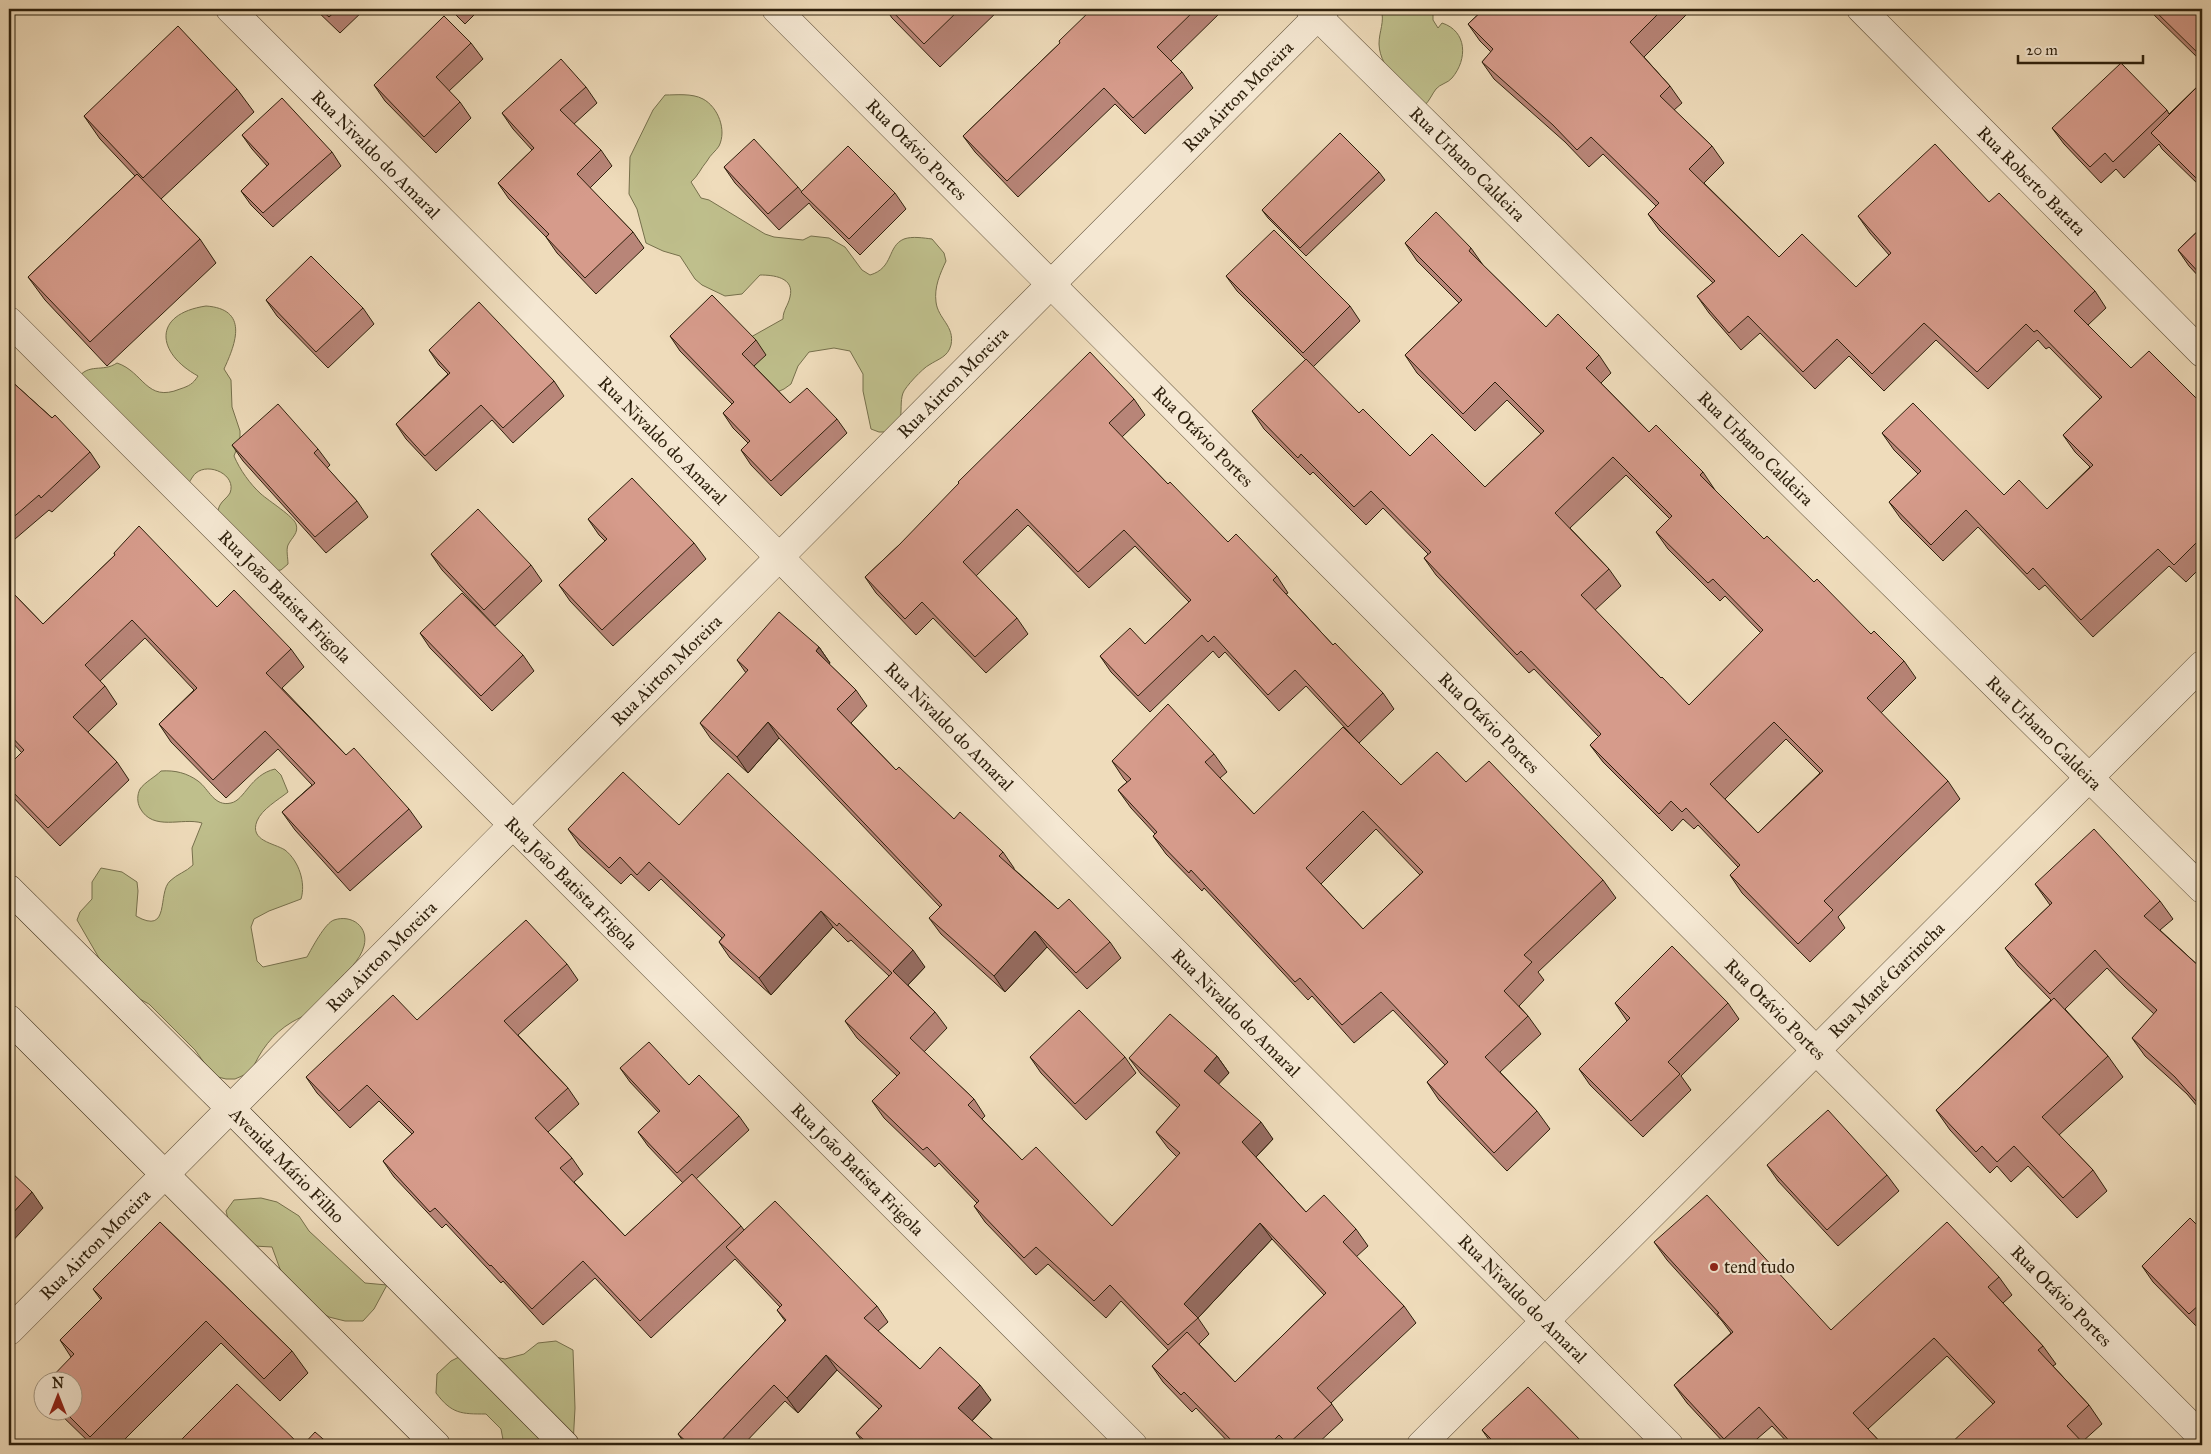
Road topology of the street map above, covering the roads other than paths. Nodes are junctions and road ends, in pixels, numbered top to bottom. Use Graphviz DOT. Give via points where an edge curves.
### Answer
graph roads {
  1 [pos="230,9"];
  2 [pos="776,9"];
  3 [pos="1861,9"];
  4 [pos="1317,11"];
  5 [pos="1051,284"];
  6 [pos="9,321"];
  7 [pos="2202,353"];
  8 [pos="779,557"];
  9 [pos="2202,665"];
  10 [pos="2089,778"];
  11 [pos="513,825"];
  12 [pos="9,889"];
  13 [pos="2202,889"];
  14 [pos="9,1020"];
  15 [pos="1816,1051"];
  16 [pos="230,1108"];
  17 [pos="165,1174"];
  18 [pos="1545,1321"];
  19 [pos="9,1331"];
  20 [pos="2202,1437"];
  21 [pos="436,1445"];
  22 [pos="564,1445"];
  23 [pos="1133,1445"];
  24 [pos="1421,1445"];
  25 [pos="1669,1445"];
  1 -- 8 [label="street, Rua Nivaldo do Amaral"];
  2 -- 5 [label="street, Rua Otávio Portes"];
  3 -- 7 [label="street, Rua Roberto Batata"];
  4 -- 5 [label="street, Rua Airton Moreira"];
  4 -- 10 [label="street, Rua Urbano Caldeira"];
  5 -- 8 [label="street, Rua Airton Moreira"];
  5 -- 15 [label="street, Rua Otávio Portes"];
  6 -- 11 [label="street, Rua João Batista Frigola"];
  8 -- 11 [label="street, Rua Airton Moreira"];
  8 -- 18 [label="street, Rua Nivaldo do Amaral"];
  9 -- 10 [label="street, Rua Mané Garrincha"];
  10 -- 13 [label="street, Rua Urbano Caldeira"];
  10 -- 15 [label="street, Rua Mané Garrincha"];
  11 -- 16 [label="street, Rua Airton Moreira"];
  11 -- 23 [label="street, Rua João Batista Frigola"];
  12 -- 16 [label="street, Avenida Mário Filho"];
  14 -- 17 [label="street"];
  15 -- 18 [label="street, Rua Mané Garrincha"];
  15 -- 20 [label="street, Rua Otávio Portes"];
  16 -- 17 [label="street, Rua Airton Moreira"];
  16 -- 22 [label="street, Avenida Mário Filho"];
  17 -- 19 [label="street, Rua Airton Moreira"];
  17 -- 21 [label="street"];
  18 -- 24 [label="street, Rua Mané Garrincha"];
  18 -- 25 [label="street, Rua Nivaldo do Amaral"];
}
